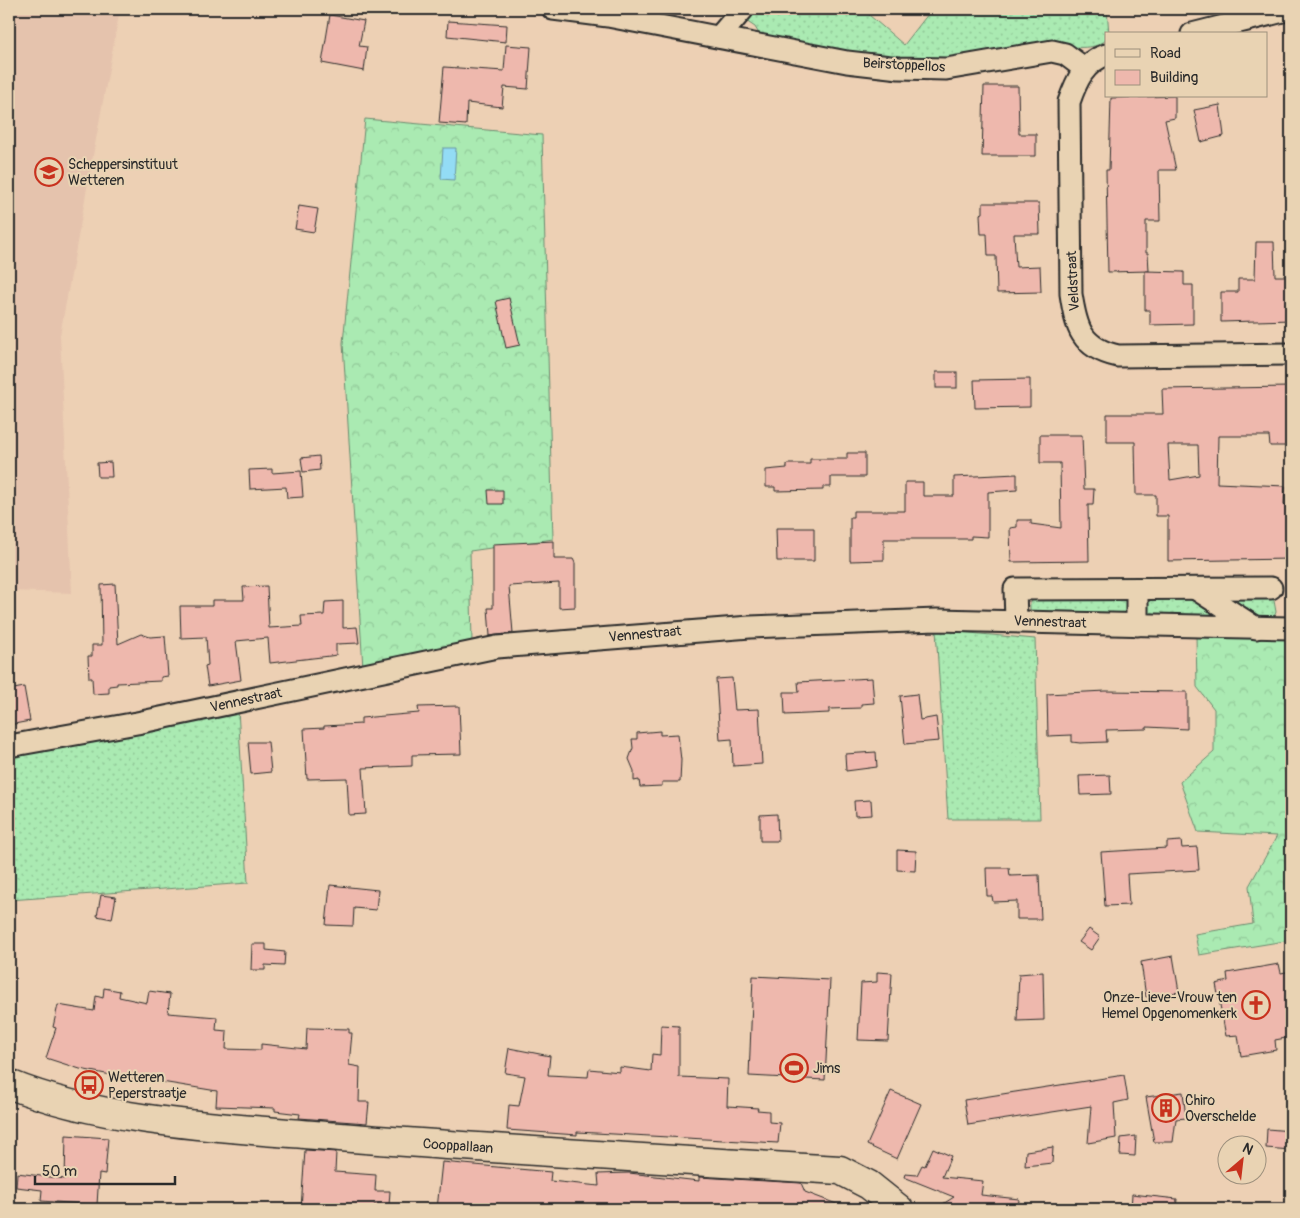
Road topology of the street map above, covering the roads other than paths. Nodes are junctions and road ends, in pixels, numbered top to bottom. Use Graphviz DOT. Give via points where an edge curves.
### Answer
graph roads {
  1 [pos="553,9"];
  2 [pos="743,9"];
  3 [pos="1291,9"];
  4 [pos="1200,32"];
  5 [pos="719,37"];
  6 [pos="1105,55"];
  7 [pos="1085,69"];
  8 [pos="1291,354"];
  9 [pos="1271,588"];
  10 [pos="1137,589"];
  11 [pos="1196,589"];
  12 [pos="1016,621"];
  13 [pos="1137,625"];
  14 [pos="1256,628"];
  15 [pos="1291,628"];
  16 [pos="9,746"];
  17 [pos="9,1084"];
  18 [pos="899,1209"];
  1 -- 5 [label="street, Beirstoppellos"];
  2 -- 5 [label="street"];
  3 -- 4 [label="street"];
  5 -- 7 [label="street, Beirstoppellos" via="847,62 899,68 946,69 1052,51 1065,54"];
  6 -- 7 [label="street"];
  7 -- 8 [label="street, Veldstraat" via="1069,102 1071,294 1076,325 1102,353 1118,356"];
  9 -- 11 [label="street"];
  10 -- 11 [label="street"];
  10 -- 12 [label="street" via="1016,589"];
  10 -- 13 [label="street"];
  11 -- 14 [label="street"];
  12 -- 13 [label="street, Vennestraat"];
  12 -- 16 [label="street, Vennestraat" via="795,625 661,632 497,647 137,723"];
  13 -- 14 [label="street, Vennestraat"];
  14 -- 15 [label="street, Vennestraat"];
  17 -- 18 [label="street, Cooppallaan" via="111,1113 229,1128 494,1149 840,1170 869,1185"];
}
